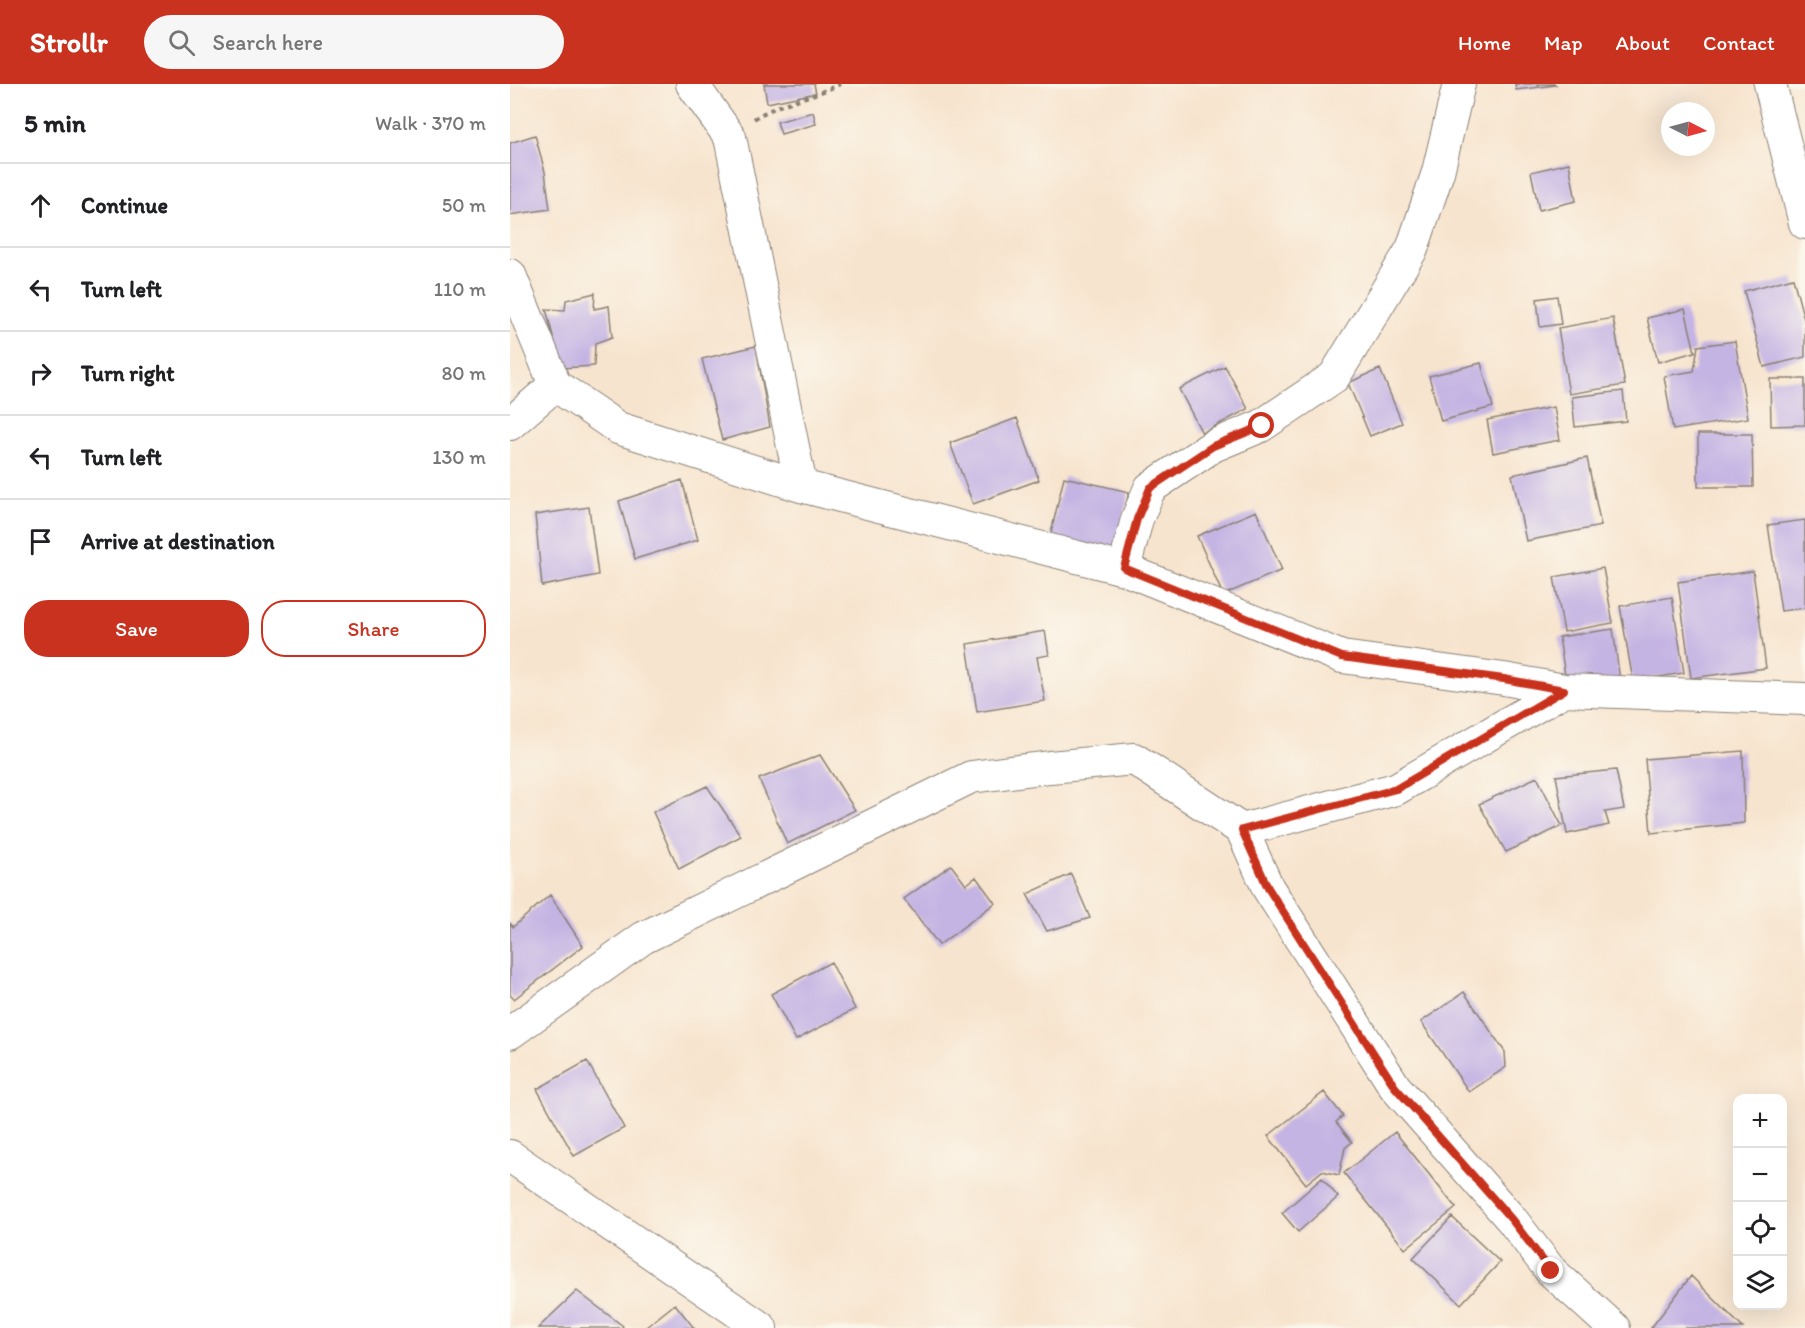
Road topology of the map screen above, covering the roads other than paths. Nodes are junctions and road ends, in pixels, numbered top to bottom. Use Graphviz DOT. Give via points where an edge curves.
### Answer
graph roads {
  1 [pos="693,84"];
  2 [pos="1459,84"];
  3 [pos="1770,84"];
  4 [pos="1805,223"];
  5 [pos="510,275"];
  6 [pos="555,385"];
  7 [pos="510,424"];
  8 [pos="801,486"];
  9 [pos="1124,568"];
  10 [pos="1564,690"];
  11 [pos="1805,699"];
  12 [pos="1242,830"];
  13 [pos="510,1033"];
  14 [pos="510,1155"];
  15 [pos="760,1328"];
  16 [pos="1614,1328"];
  1 -- 8 [label="street" via="730,137"];
  2 -- 9 [label="street" via="1438,172 1412,249 1334,377 1262,426 1213,446 1150,488"];
  3 -- 4 [label="street"];
  5 -- 6 [label="street"];
  6 -- 7 [label="street"];
  6 -- 8 [label="street" via="618,428"];
  8 -- 9 [label="street"];
  9 -- 10 [label="street" via="1342,657"];
  10 -- 11 [label="street"];
  10 -- 12 [label="street" via="1396,789"];
  12 -- 13 [label="street" via="1134,759 971,777 643,938"];
  12 -- 16 [label="street" via="1268,888 1395,1087 1512,1220 1551,1271"];
  14 -- 15 [label="street"];
}
